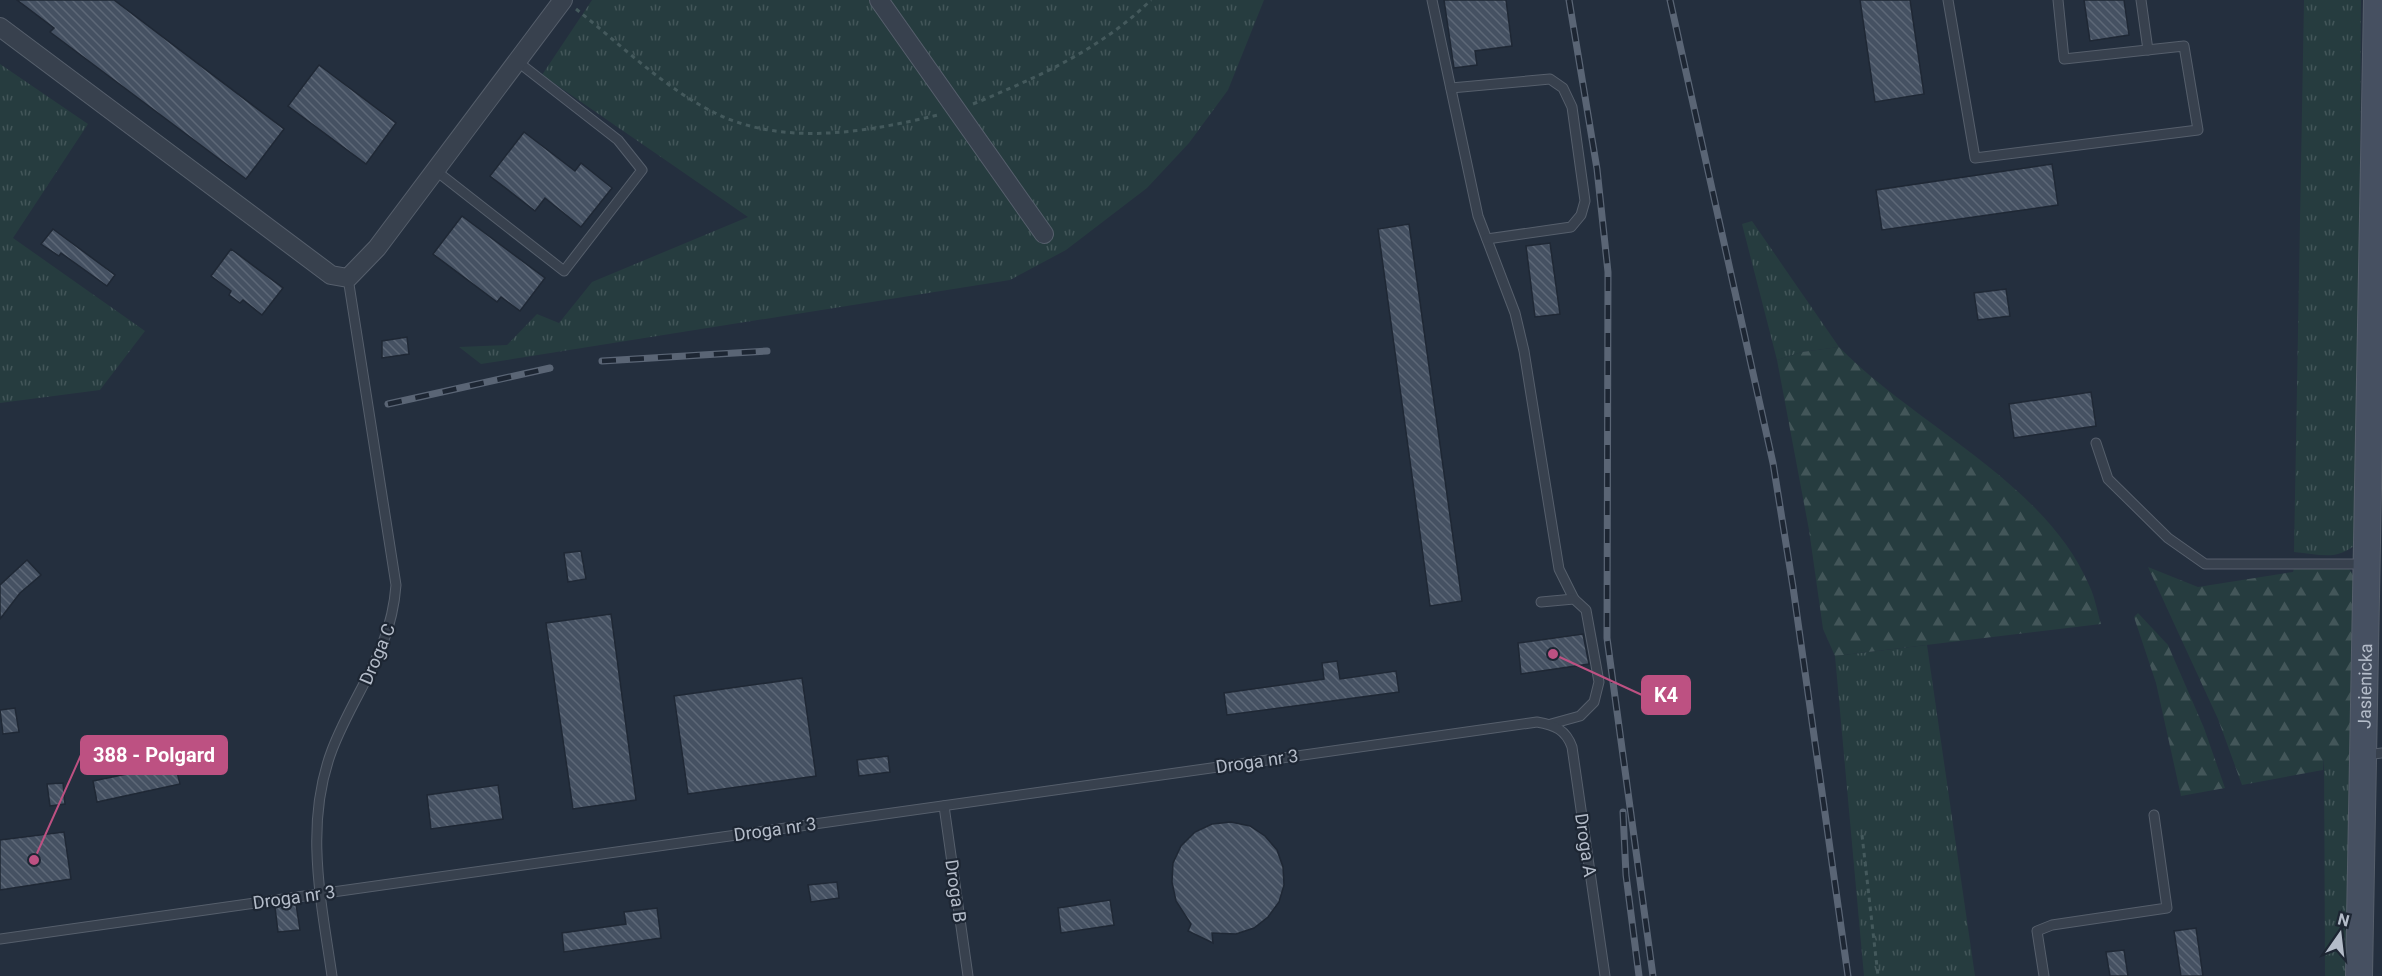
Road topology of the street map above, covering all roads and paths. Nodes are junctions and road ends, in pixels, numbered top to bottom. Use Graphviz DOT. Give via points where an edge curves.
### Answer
graph roads {
  1 [pos="879,0"];
  2 [pos="1151,0"];
  3 [pos="1432,0"];
  4 [pos="1948,0"];
  5 [pos="2058,0"];
  6 [pos="2141,0"];
  7 [pos="2377,0"];
  8 [pos="569,4"];
  9 [pos="0,27"];
  10 [pos="2148,50"];
  11 [pos="518,62"];
  12 [pos="1451,88"];
  13 [pos="957,110"];
  14 [pos="435,170"];
  15 [pos="1044,234"];
  16 [pos="1487,238"];
  17 [pos="348,278"];
  18 [pos="2096,443"];
  19 [pos="2367,564"];
  20 [pos="1574,600"];
  21 [pos="1541,602"];
  22 [pos="1551,724"];
  23 [pos="2373,754"];
  24 [pos="944,806"];
  25 [pos="2154,815"];
  26 [pos="1862,834"];
  27 [pos="320,894"];
  28 [pos="0,939"];
  29 [pos="332,976"];
  30 [pos="968,976"];
  31 [pos="1605,976"];
  32 [pos="1878,976"];
  33 [pos="2044,976"];
  34 [pos="2360,976"];
  1 -- 13 [label="street"];
  2 -- 13 [label="path" via="1131,20 1080,56"];
  3 -- 12 [label="lane, Droga nr 3"];
  4 -- 10 [label="lane" via="1975,158 2198,129 2184,46"];
  5 -- 10 [label="lane" via="2064,59"];
  6 -- 10 [label="lane"];
  7 -- 19 [label="main road, Jasienicka"];
  8 -- 11 [label="street"];
  8 -- 13 [label="path" via="680,91 715,113 755,126 794,133 848,132"];
  9 -- 17 [label="street" via="331,275"];
  11 -- 14 [label="street"];
  11 -- 14 [label="lane" via="618,140 642,170 564,271"];
  12 -- 16 [label="lane, Droga nr 3" via="1466,167"];
  12 -- 16 [label="lane" via="1550,79 1563,88 1572,107 1585,201 1581,215 1571,227"];
  13 -- 15 [label="street"];
  14 -- 17 [label="street" via="377,248"];
  16 -- 20 [label="lane, Droga nr 3" via="1515,313 1559,569"];
  17 -- 27 [label="lane, Droga C" via="396,585 389,631 341,731 324,777 315,834"];
  18 -- 19 [label="lane" via="2108,479 2168,538 2205,564"];
  19 -- 23 [label="main road, Jasienicka"];
  20 -- 21 [label="lane"];
  20 -- 22 [label="lane, Droga nr 3" via="1586,610 1599,682 1594,702 1580,716"];
  22 -- 24 [label="lane, Droga nr 3" via="1510,725"];
  22 -- 31 [label="lane, Droga A" via="1562,731 1572,747"];
  23 -- 34 [label="main road, Jasienicka"];
  24 -- 27 [label="lane, Droga nr 3"];
  24 -- 30 [label="lane, Droga B"];
  25 -- 33 [label="lane" via="2167,908 2052,925 2037,931"];
  26 -- 32 [label="path"];
  27 -- 28 [label="lane, Droga nr 3"];
  27 -- 29 [label="lane, Droga C"];
}
